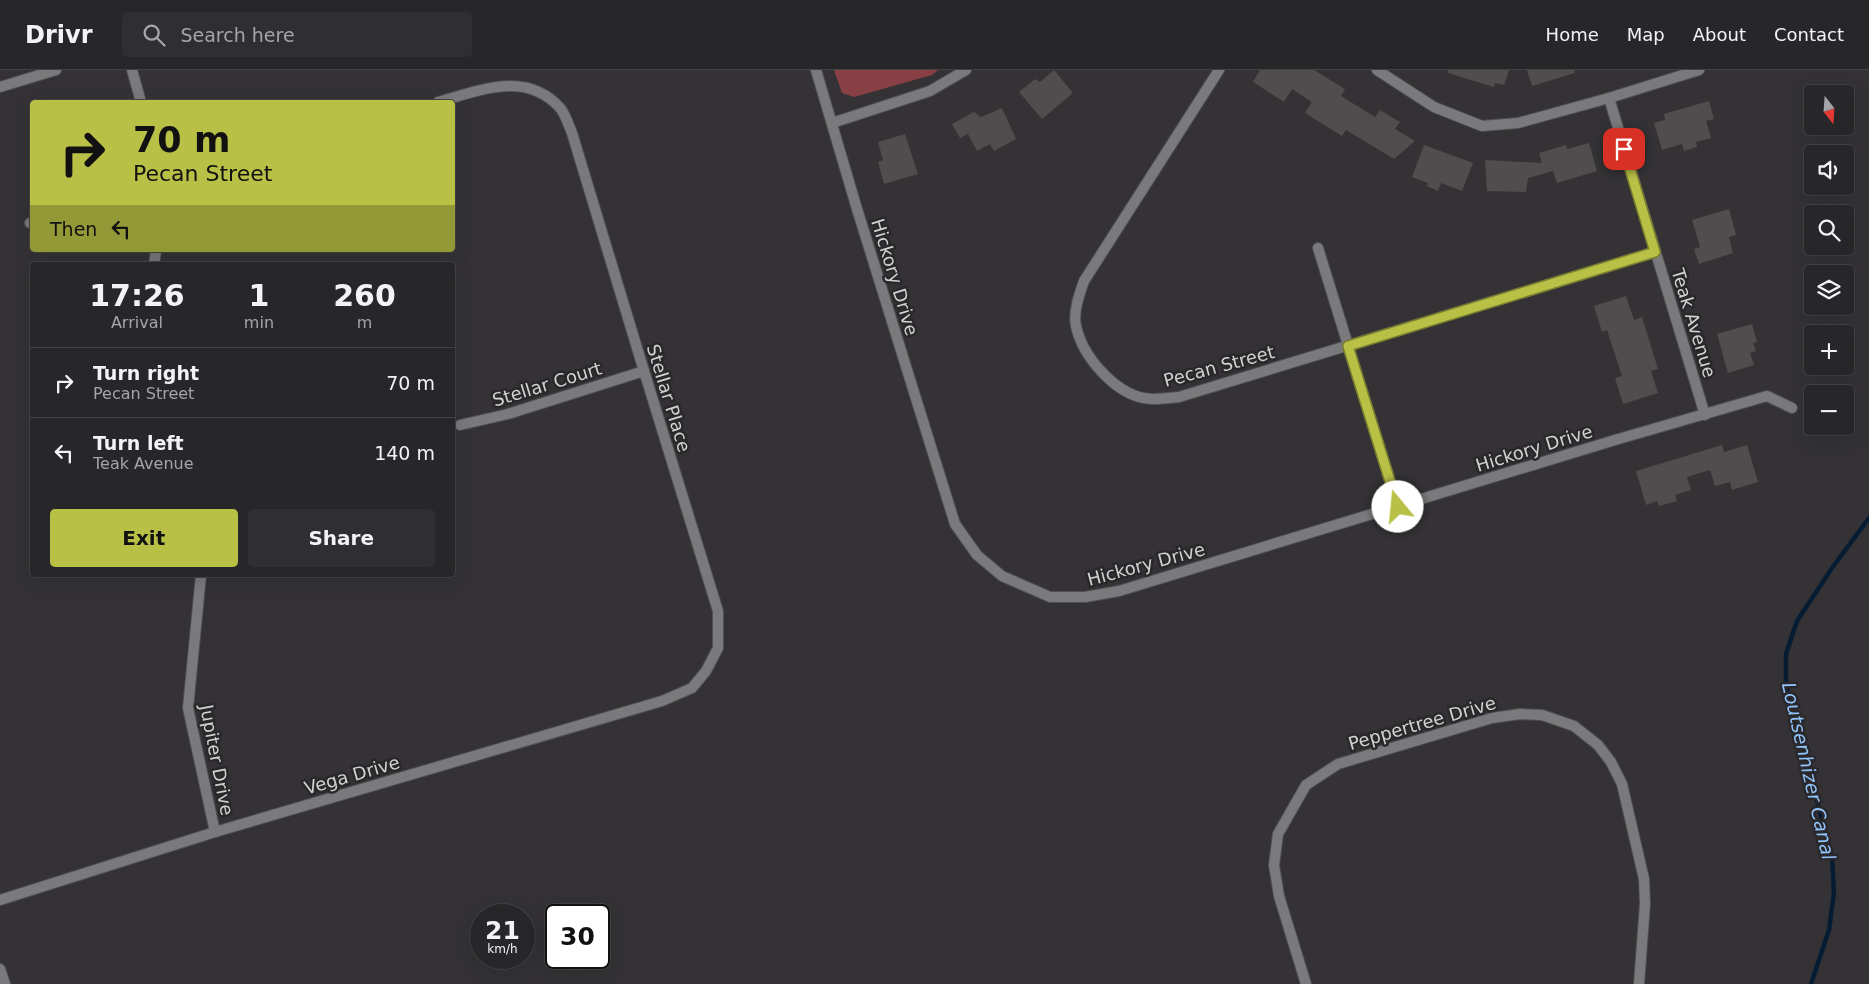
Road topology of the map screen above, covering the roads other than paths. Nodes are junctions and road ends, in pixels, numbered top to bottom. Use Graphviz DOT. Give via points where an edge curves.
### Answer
graph roads {
  1 [pos="56,70"];
  2 [pos="132,70"];
  3 [pos="816,70"];
  4 [pos="966,70"];
  5 [pos="1218,70"];
  6 [pos="1377,70"];
  7 [pos="1699,70"];
  8 [pos="0,87"];
  9 [pos="1609,98"];
  10 [pos="140,100"];
  11 [pos="445,100"];
  12 [pos="832,123"];
  13 [pos="1318,248"];
  14 [pos="1655,252"];
  15 [pos="1348,346"];
  16 [pos="644,371"];
  17 [pos="1792,408"];
  18 [pos="1705,414"];
  19 [pos="460,425"];
  20 [pos="1398,507"];
  21 [pos="201,577"];
  22 [pos="706,671"];
  23 [pos="214,832"];
  24 [pos="0,900"];
  25 [pos="0,969"];
  26 [pos="5,984"];
  27 [pos="1306,984"];
  28 [pos="1639,984"];
  1 -- 8 [label="street"];
  2 -- 10 [label="street"];
  3 -- 12 [label="street, Hickory Drive"];
  4 -- 12 [label="street" via="930,92"];
  5 -- 15 [label="street, Pecan Street" via="1084,282 1077,302 1076,326 1085,348 1098,370 1128,392 1151,399 1179,397"];
  6 -- 9 [label="street" via="1434,107 1482,126 1518,123"];
  7 -- 9 [label="street"];
  9 -- 14 [label="street, Teak Avenue"];
  11 -- 16 [label="street, Stellar Place" via="497,85 524,84 544,92 562,110 572,133"];
  12 -- 20 [label="street, Hickory Drive" via="955,524 977,555 1002,576 1050,597 1085,597 1119,591"];
  13 -- 15 [label="street"];
  14 -- 15 [label="street, Pecan Street"];
  14 -- 18 [label="street, Teak Avenue"];
  15 -- 20 [label="street"];
  16 -- 19 [label="street, Stellar Court" via="508,414"];
  16 -- 22 [label="street, Stellar Place" via="718,611 718,648"];
  17 -- 18 [label="street, Hickory Drive" via="1767,396"];
  18 -- 20 [label="street, Hickory Drive"];
  21 -- 23 [label="street, Jupiter Drive" via="188,708"];
  22 -- 23 [label="street, Vega Drive" via="692,688 662,701"];
  23 -- 24 [label="street, Vega Drive"];
  25 -- 26 [label="street"];
  27 -- 28 [label="street, Peppertree Drive" via="1279,896 1274,865 1278,834 1306,785 1338,764 1492,718 1520,714 1542,715 1574,726 1598,745 1622,784 1644,879"];
}
